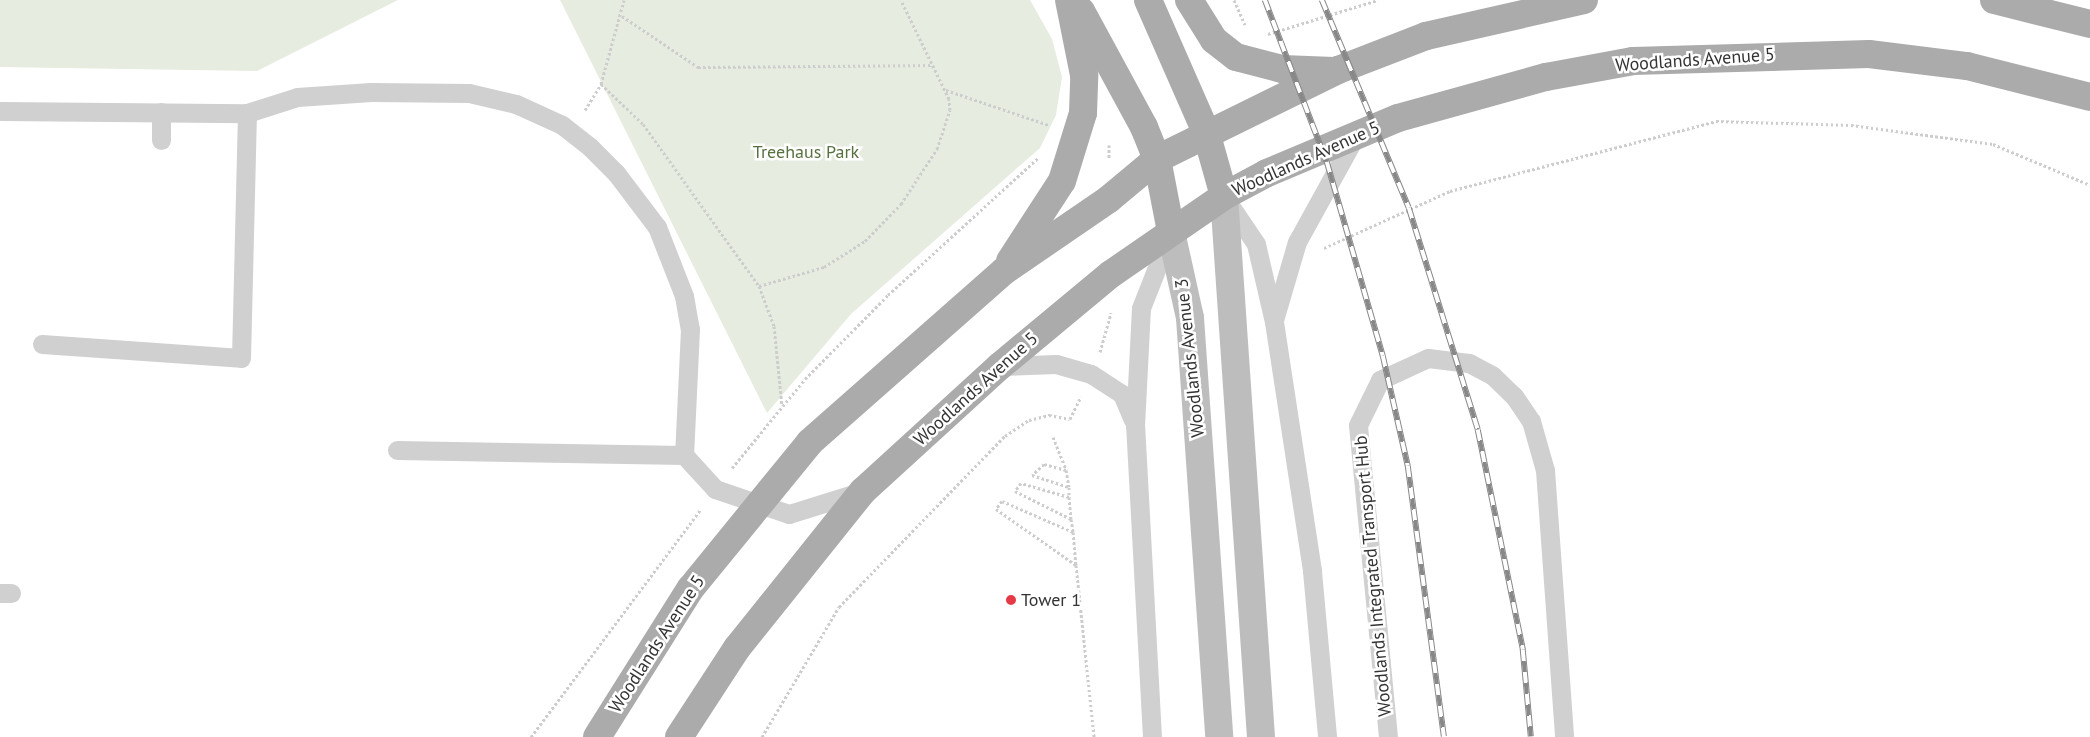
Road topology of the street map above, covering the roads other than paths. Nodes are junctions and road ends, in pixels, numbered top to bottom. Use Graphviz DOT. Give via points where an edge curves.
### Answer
graph roads {
  1 [pos="1069,0"];
  2 [pos="1076,0"];
  3 [pos="1148,0"];
  4 [pos="1189,0"];
  5 [pos="1584,0"];
  6 [pos="1994,0"];
  7 [pos="2090,24"];
  8 [pos="1338,70"];
  9 [pos="2090,97"];
  10 [pos="0,111"];
  11 [pos="161,112"];
  12 [pos="247,113"];
  13 [pos="1206,132"];
  14 [pos="1355,137"];
  15 [pos="161,140"];
  16 [pos="1157,159"];
  17 [pos="1224,196"];
  18 [pos="1171,232"];
  19 [pos="1004,271"];
  20 [pos="1274,322"];
  21 [pos="42,344"];
  22 [pos="1000,366"];
  23 [pos="1135,426"];
  24 [pos="397,450"];
  25 [pos="684,455"];
  26 [pos="863,491"];
  27 [pos="758,506"];
  28 [pos="597,737"];
  29 [pos="679,737"];
  30 [pos="1152,737"];
  31 [pos="1220,737"];
  32 [pos="1261,737"];
  33 [pos="1327,737"];
  34 [pos="1388,737"];
  35 [pos="1564,737"];
  1 -- 19 [label="main road" via="1084,75 1078,135 1062,181"];
  2 -- 16 [label="main road, Woodlands Avenue 3"];
  3 -- 13 [label="main road"];
  4 -- 8 [label="main road" via="1214,40 1236,57 1291,70"];
  5 -- 8 [label="main road, Woodlands Avenue 5" via="1426,36"];
  6 -- 7 [label="main road"];
  8 -- 13 [label="main road, Woodlands Avenue 5" via="1255,114"];
  9 -- 14 [label="main road, Woodlands Avenue 5" via="1967,66 1869,54 1633,61 1468,97 1398,118"];
  10 -- 11 [label="lane"];
  11 -- 12 [label="lane"];
  11 -- 15 [label="lane"];
  12 -- 21 [label="lane" via="241,358"];
  12 -- 25 [label="lane" via="297,97 469,93 516,104 562,125 616,173 657,227 673,262 690,329"];
  13 -- 16 [label="main road, Woodlands Avenue 5"];
  13 -- 17 [label="main road"];
  14 -- 17 [label="main road, Woodlands Avenue 5"];
  14 -- 20 [label="lane" via="1297,242"];
  16 -- 18 [label="main road, Woodlands Avenue 3"];
  16 -- 19 [label="main road, Woodlands Avenue 5" via="1109,199"];
  17 -- 18 [label="main road, Woodlands Avenue 5"];
  17 -- 20 [label="lane" via="1256,244"];
  17 -- 32 [label="street"];
  18 -- 22 [label="main road, Woodlands Avenue 5" via="1111,274"];
  18 -- 23 [label="lane" via="1141,308"];
  18 -- 31 [label="street, Woodlands Avenue 3" via="1190,318"];
  19 -- 27 [label="main road, Woodlands Avenue 5" via="810,442"];
  20 -- 33 [label="lane" via="1312,571"];
  22 -- 23 [label="lane" via="1056,364 1091,374 1122,394"];
  22 -- 26 [label="main road, Woodlands Avenue 5"];
  23 -- 30 [label="lane"];
  24 -- 25 [label="lane"];
  25 -- 27 [label="lane" via="715,489"];
  26 -- 27 [label="lane" via="789,514"];
  26 -- 29 [label="main road, Woodlands Avenue 5" via="737,648"];
  27 -- 28 [label="main road, Woodlands Avenue 5" via="691,588"];
  34 -- 35 [label="lane, Woodlands Integrated Transport Hub" via="1358,425 1380,380 1428,358 1469,363 1493,376 1514,396 1530,421 1545,470"];
}
